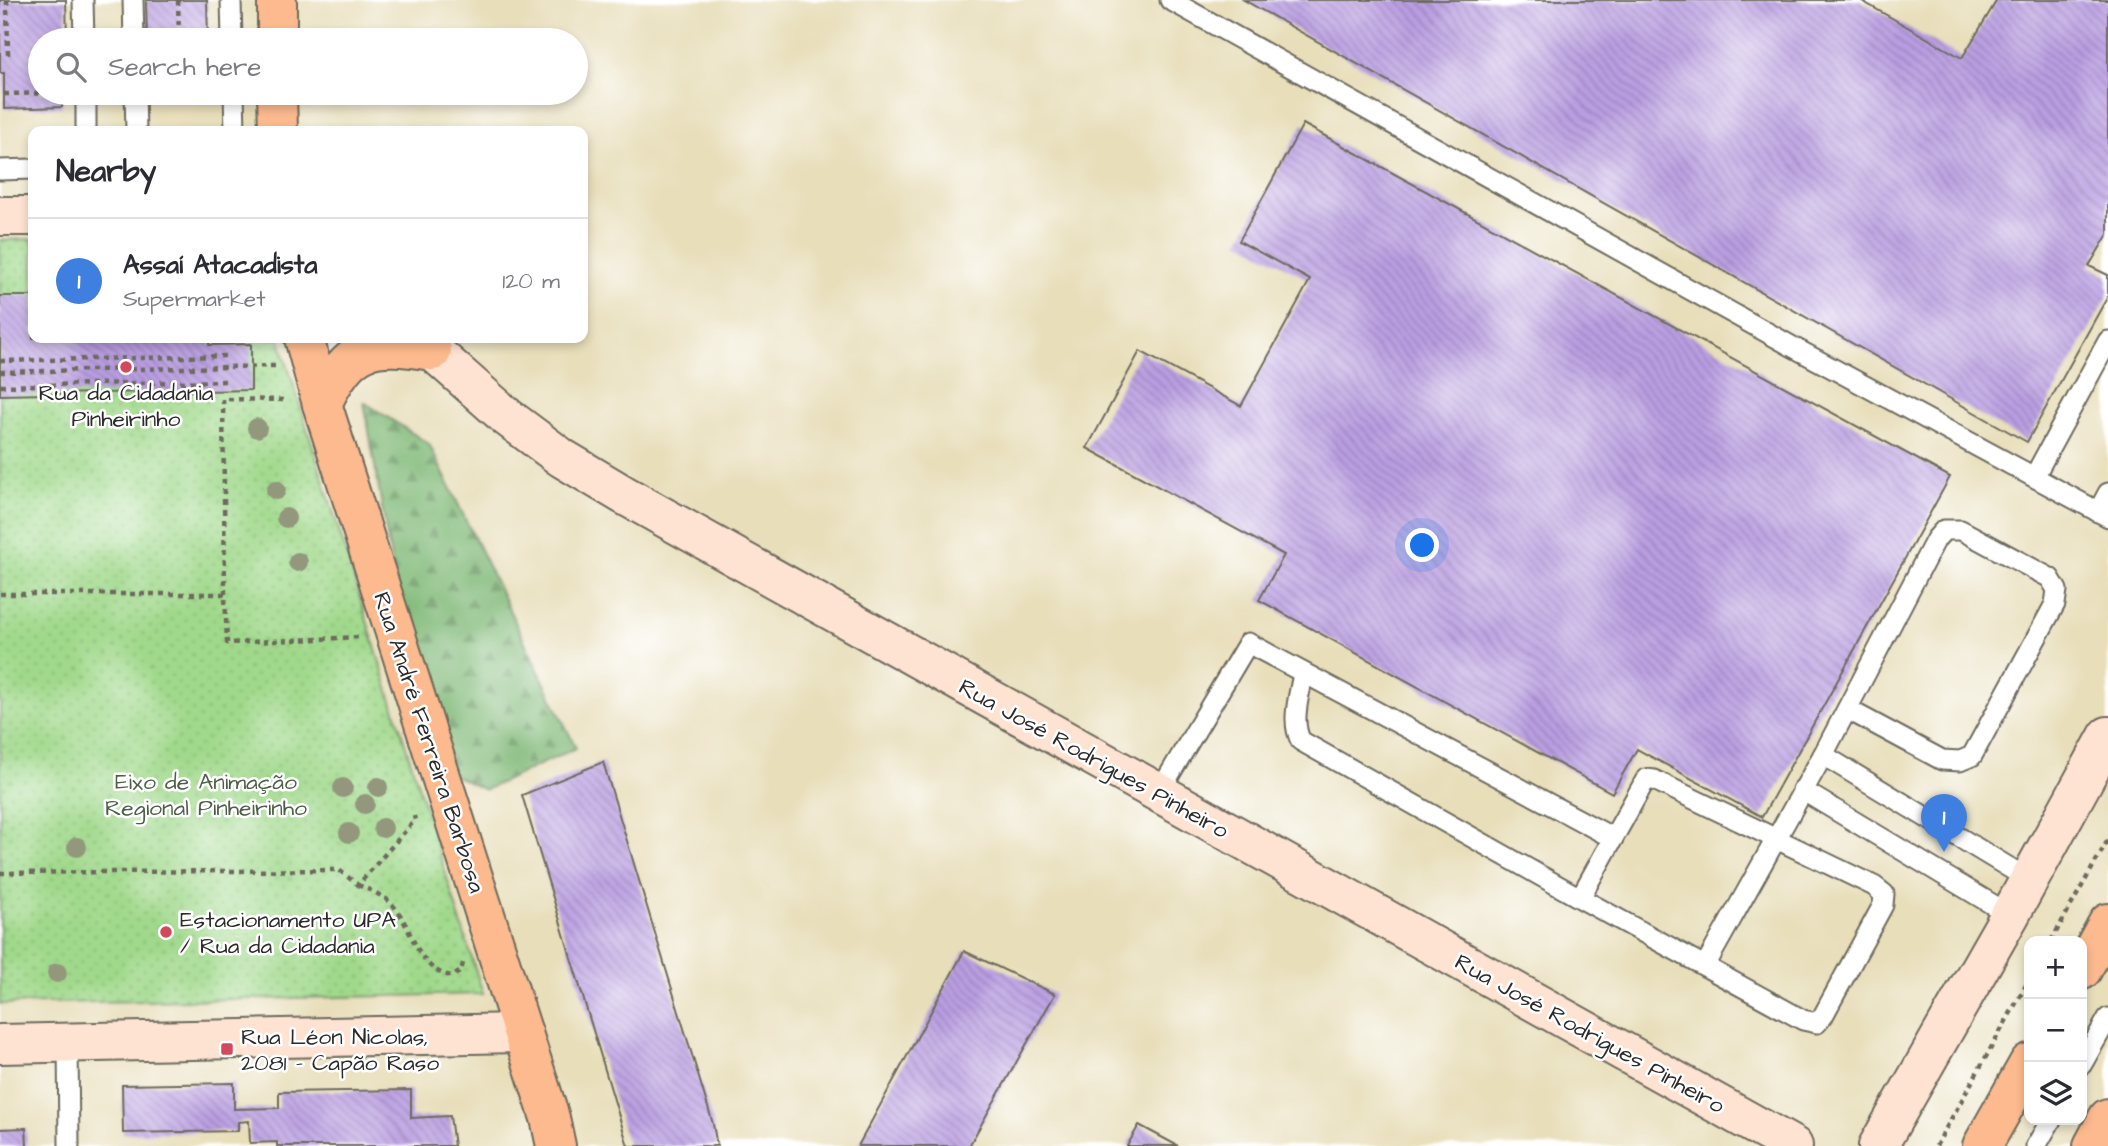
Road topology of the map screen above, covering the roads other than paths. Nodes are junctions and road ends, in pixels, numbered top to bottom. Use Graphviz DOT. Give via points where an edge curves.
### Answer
graph roads {
  1 [pos="83,0"];
  2 [pos="133,0"];
  3 [pos="231,0"];
  4 [pos="277,0"];
  5 [pos="1170,0"];
  6 [pos="84,28"];
  7 [pos="134,28"];
  8 [pos="232,28"];
  9 [pos="277,28"];
  10 [pos="86,105"];
  11 [pos="135,105"];
  12 [pos="234,105"];
  13 [pos="278,105"];
  14 [pos="86,126"];
  15 [pos="136,126"];
  16 [pos="235,126"];
  17 [pos="278,126"];
  18 [pos="28,169"];
  19 [pos="0,170"];
  20 [pos="28,215"];
  21 [pos="0,216"];
  22 [pos="2108,341"];
  23 [pos="304,343"];
  24 [pos="425,344"];
  25 [pos="305,402"];
  26 [pos="2034,477"];
  27 [pos="2108,493"];
  28 [pos="2103,514"];
  29 [pos="1303,673"];
  30 [pos="1847,709"];
  31 [pos="2108,736"];
  32 [pos="1823,755"];
  33 [pos="1802,790"];
  34 [pos="1158,794"];
  35 [pos="1614,838"];
  36 [pos="1774,839"];
  37 [pos="2028,879"];
  38 [pos="1580,898"];
  39 [pos="2010,915"];
  40 [pos="2108,923"];
  41 [pos="2087,961"];
  42 [pos="1705,966"];
  43 [pos="2108,1018"];
  44 [pos="523,1034"];
  45 [pos="68,1043"];
  46 [pos="0,1044"];
  47 [pos="2083,1062"];
  48 [pos="2024,1072"];
  49 [pos="2108,1118"];
  50 [pos="2047,1125"];
  51 [pos="69,1146"];
  52 [pos="556,1146"];
  53 [pos="1793,1146"];
  54 [pos="1878,1146"];
  55 [pos="1982,1146"];
  56 [pos="2036,1146"];
  57 [pos="2092,1146"];
  1 -- 6 [label="lane"];
  2 -- 7 [label="lane"];
  3 -- 8 [label="lane"];
  4 -- 9 [label="main road"];
  5 -- 26 [label="lane"];
  10 -- 14 [label="lane"];
  11 -- 15 [label="lane"];
  12 -- 16 [label="lane"];
  13 -- 17 [label="main road"];
  18 -- 19 [label="lane"];
  20 -- 21 [label="main road"];
  22 -- 26 [label="lane"];
  23 -- 25 [label="main road, Rua André Ferreira Barbosa"];
  24 -- 25 [label="main road" via="373,347 352,358"];
  24 -- 34 [label="main road, Rua José Rodrigues Pinheiro" via="507,417 562,458"];
  25 -- 44 [label="main road, Rua André Ferreira Barbosa" via="397,638"];
  26 -- 28 [label="lane"];
  27 -- 28 [label="lane"];
  29 -- 34 [label="lane" via="1248,643"];
  29 -- 35 [label="lane"];
  29 -- 38 [label="lane" via="1296,723 1301,741"];
  30 -- 30 [label="lane" via="1942,760 1972,756 2054,604 2057,590 2050,578 1961,530 1944,530"];
  30 -- 32 [label="lane"];
  31 -- 37 [label="main road"];
  32 -- 33 [label="lane"];
  32 -- 37 [label="lane"];
  33 -- 36 [label="lane"];
  33 -- 39 [label="lane"];
  34 -- 53 [label="main road, Rua José Rodrigues Pinheiro"];
  35 -- 36 [label="lane" via="1646,779"];
  35 -- 38 [label="lane"];
  36 -- 42 [label="lane"];
  36 -- 42 [label="lane" via="1884,894 1883,905 1829,1005 1817,1023 1803,1020"];
  37 -- 39 [label="main road"];
  38 -- 42 [label="lane"];
  39 -- 54 [label="main road"];
  40 -- 41 [label="main road"];
  43 -- 47 [label="lane"];
  44 -- 45 [label="main road"];
  44 -- 52 [label="main road, Rua André Ferreira Barbosa"];
  45 -- 46 [label="main road"];
  45 -- 51 [label="lane"];
  48 -- 55 [label="main road"];
  49 -- 57 [label="main road"];
  50 -- 56 [label="lane"];
}
